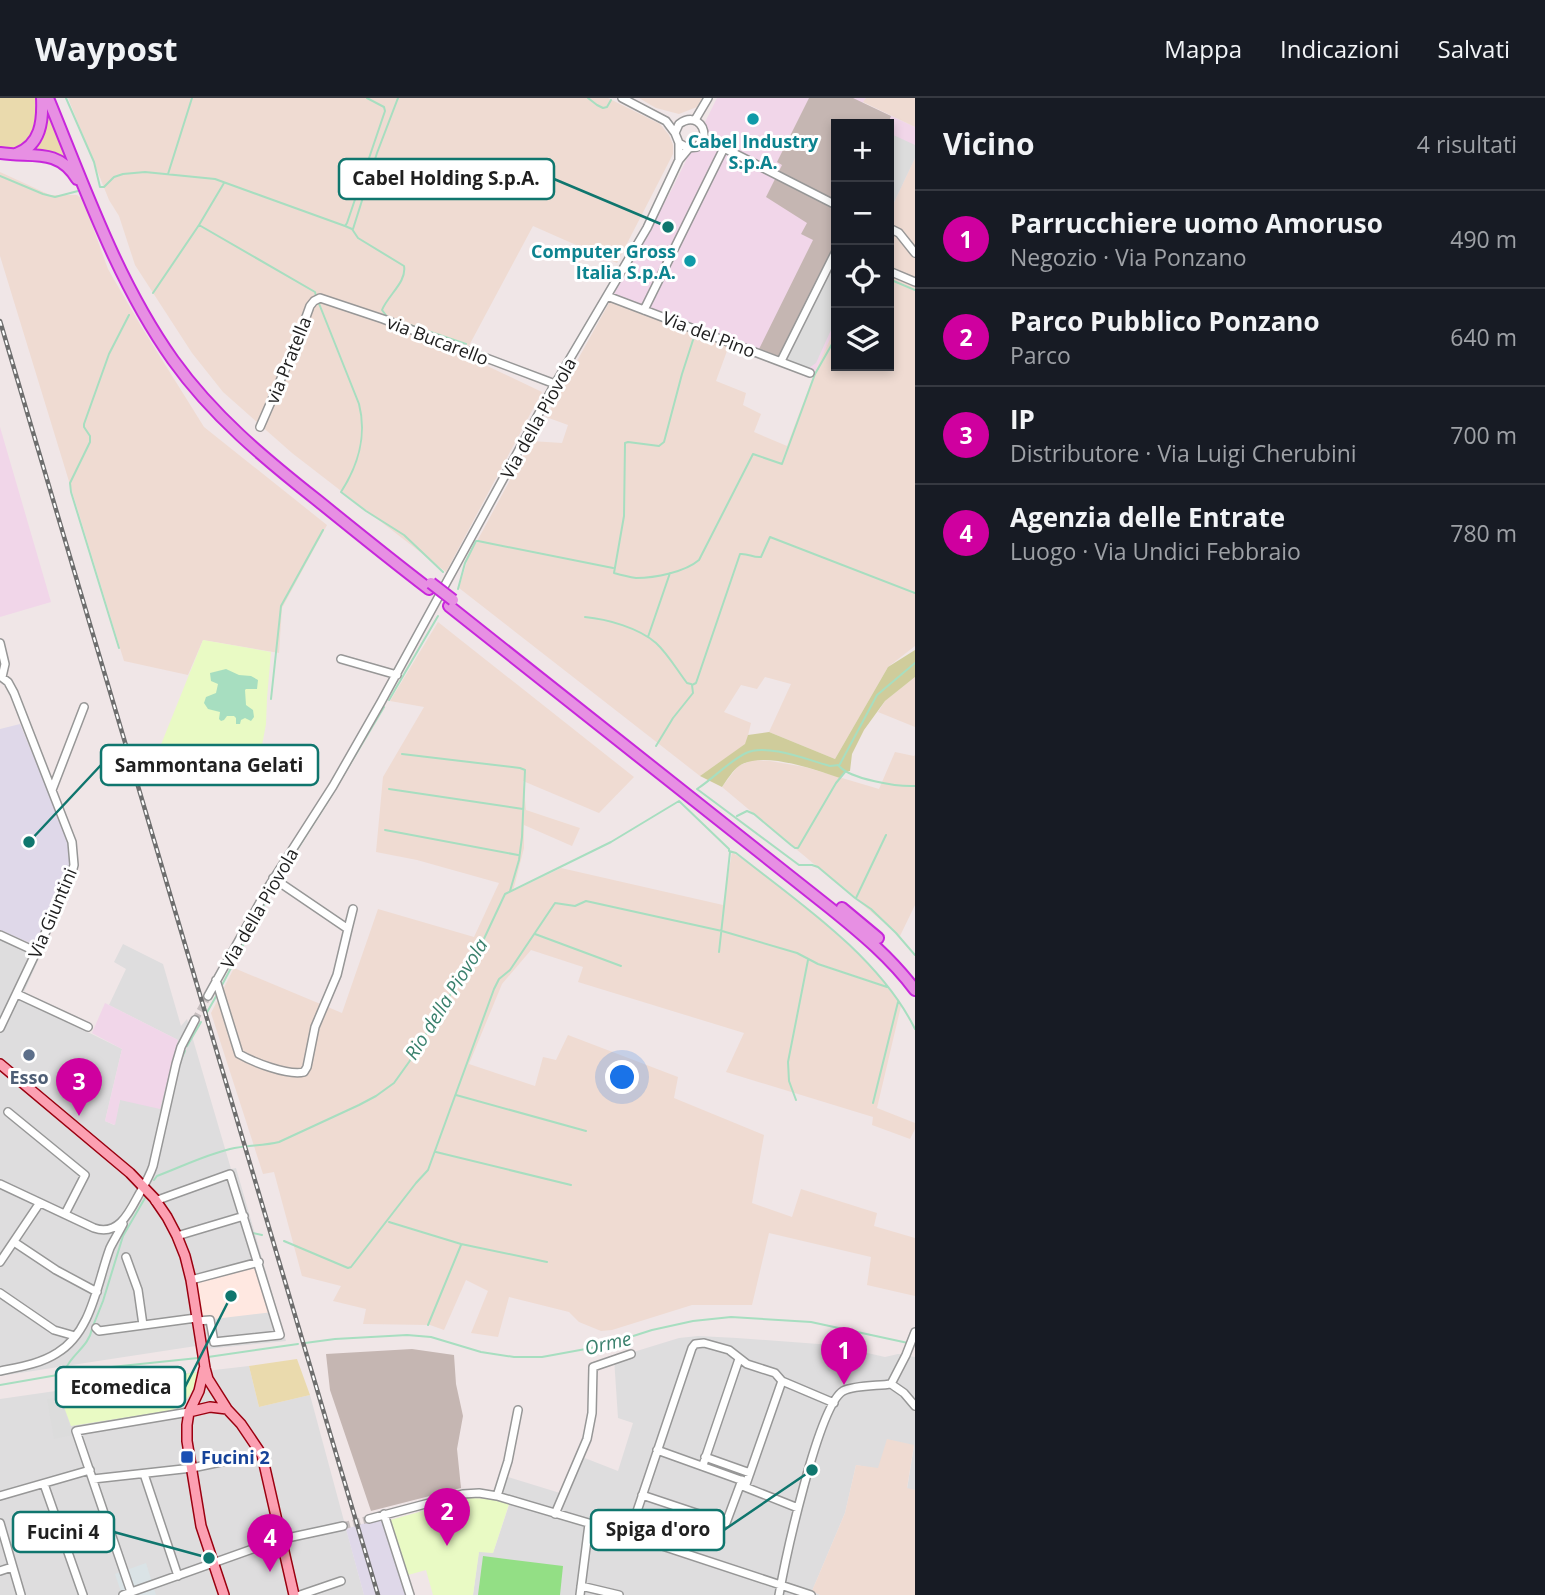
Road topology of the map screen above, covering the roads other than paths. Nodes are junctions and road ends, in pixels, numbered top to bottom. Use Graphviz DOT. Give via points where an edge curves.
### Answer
graph roads {
  1 [pos="42,98"];
  2 [pos="48,98"];
  3 [pos="55,98"];
  4 [pos="622,98"];
  5 [pos="708,98"];
  6 [pos="666,121"];
  7 [pos="682,121"];
  8 [pos="698,122"];
  9 [pos="675,133"];
  10 [pos="704,138"];
  11 [pos="679,144"];
  12 [pos="689,148"];
  13 [pos="724,148"];
  14 [pos="0,153"];
  15 [pos="14,154"];
  16 [pos="678,160"];
  17 [pos="91,202"];
  18 [pos="831,202"];
  19 [pos="894,230"];
  20 [pos="915,254"];
  21 [pos="831,261"];
  22 [pos="894,273"];
  23 [pos="915,282"];
  24 [pos="607,296"];
  25 [pos="320,298"];
  26 [pos="644,310"];
  27 [pos="781,362"];
  28 [pos="810,373"];
  29 [pos="555,384"];
  30 [pos="260,427"];
  31 [pos="430,586"];
  32 [pos="451,603"];
  33 [pos="0,643"];
  34 [pos="341,659"];
  35 [pos="397,675"];
  36 [pos="1,677"];
  37 [pos="83,706"];
  38 [pos="52,791"];
  39 [pos="274,878"];
  40 [pos="353,909"];
  41 [pos="348,929"];
  42 [pos="0,935"];
  43 [pos="37,952"];
  44 [pos="915,979"];
  45 [pos="216,980"];
  46 [pos="915,990"];
  47 [pos="17,994"];
  48 [pos="208,996"];
  49 [pos="195,1020"];
  50 [pos="88,1027"];
  51 [pos="0,1028"];
  52 [pos="0,1064"];
  53 [pos="8,1112"];
  54 [pos="0,1184"];
  55 [pos="143,1188"];
  56 [pos="155,1200"];
  57 [pos="39,1204"];
  58 [pos="65,1214"];
  59 [pos="244,1216"];
  60 [pos="127,1217"];
  61 [pos="101,1230"];
  62 [pos="177,1236"];
  63 [pos="13,1242"];
  64 [pos="111,1246"];
  65 [pos="126,1256"];
  66 [pos="0,1262"];
  67 [pos="258,1262"];
  68 [pos="191,1280"];
  69 [pos="97,1292"];
  70 [pos="0,1293"];
  71 [pos="197,1319"];
  72 [pos="143,1325"];
  73 [pos="96,1328"];
  74 [pos="914,1334"];
  75 [pos="75,1336"];
  76 [pos="631,1354"];
  77 [pos="739,1359"];
  78 [pos="205,1368"];
  79 [pos="0,1371"];
  80 [pos="782,1381"];
  81 [pos="891,1384"];
  82 [pos="834,1403"];
  83 [pos="915,1406"];
  84 [pos="227,1409"];
  85 [pos="518,1410"];
  86 [pos="189,1412"];
  87 [pos="657,1450"];
  88 [pos="240,1458"];
  89 [pos="704,1461"];
  90 [pos="192,1468"];
  91 [pos="90,1470"];
  92 [pos="144,1474"];
  93 [pos="93,1479"];
  94 [pos="746,1481"];
  95 [pos="44,1484"];
  96 [pos="642,1495"];
  97 [pos="0,1496"];
  98 [pos="497,1496"];
  99 [pos="798,1508"];
  100 [pos="384,1514"];
  101 [pos="555,1514"];
  102 [pos="369,1519"];
  103 [pos="0,1523"];
  104 [pos="589,1524"];
  105 [pos="343,1526"];
  106 [pos="629,1535"];
  107 [pos="281,1539"];
  108 [pos="214,1563"];
  109 [pos="12,1567"];
  110 [pos="0,1571"];
  111 [pos="178,1576"];
  112 [pos="341,1581"];
  113 [pos="781,1585"];
  114 [pos="152,1586"];
  115 [pos="580,1591"];
  116 [pos="128,1594"];
  117 [pos="21,1595"];
  118 [pos="83,1595"];
  119 [pos="155,1595"];
  120 [pos="225,1595"];
  121 [pos="297,1595"];
  122 [pos="410,1595"];
  123 [pos="619,1595"];
  124 [pos="779,1595"];
  125 [pos="811,1595"];
  1 -- 15 [label="highway" via="36,138"];
  2 -- 17 [label="highway"];
  3 -- 31 [label="highway" via="134,285 201,386 262,447"];
  4 -- 6 [label="street"];
  5 -- 8 [label="street"];
  6 -- 7 [label="street"];
  6 -- 9 [label="street"];
  7 -- 8 [label="street"];
  7 -- 9 [label="street"];
  8 -- 10 [label="street"];
  9 -- 11 [label="street"];
  10 -- 12 [label="street" via="697,147"];
  10 -- 13 [label="street"];
  11 -- 12 [label="street"];
  11 -- 16 [label="street"];
  12 -- 16 [label="street"];
  13 -- 18 [label="street"];
  13 -- 26 [label="street"];
  14 -- 15 [label="highway"];
  15 -- 17 [label="highway" via="62,162"];
  16 -- 24 [label="street, Via della Piovola" via="647,228"];
  17 -- 31 [label="highway" via="134,298 203,398 257,452"];
  19 -- 20 [label="street"];
  21 -- 27 [label="street"];
  22 -- 23 [label="street"];
  24 -- 26 [label="street, Via del Pino"];
  24 -- 29 [label="street, Via della Piovola"];
  25 -- 29 [label="street, via Bucarello"];
  25 -- 30 [label="street, via Pratella" via="310,306"];
  26 -- 27 [label="street, Via del Pino"];
  27 -- 28 [label="street, Via del Pino"];
  29 -- 35 [label="street, Via della Piovola"];
  31 -- 32 [label="highway"];
  32 -- 44 [label="highway" via="860,922"];
  32 -- 46 [label="highway" via="879,948"];
  33 -- 36 [label="street" via="5,664"];
  34 -- 35 [label="street"];
  35 -- 39 [label="street, Via della Piovola"];
  36 -- 38 [label="street, Via Giuntini" via="12,688"];
  37 -- 38 [label="street"];
  38 -- 43 [label="street, Via Giuntini" via="72,842 74,865"];
  39 -- 41 [label="street"];
  39 -- 45 [label="street, Via della Piovola"];
  40 -- 41 [label="street"];
  41 -- 45 [label="street" via="304,1072 288,1072 239,1054"];
  42 -- 43 [label="street"];
  43 -- 47 [label="street, Via Giuntini"];
  45 -- 48 [label="street, Via della Piovola"];
  47 -- 50 [label="street"];
  47 -- 51 [label="street, Via Giuntini"];
  49 -- 55 [label="street" via="181,1047 153,1166"];
  52 -- 55 [label="main road"];
  53 -- 58 [label="street" via="85,1175"];
  54 -- 57 [label="street"];
  55 -- 56 [label="main road"];
  55 -- 60 [label="street"];
  56 -- 59 [label="street" via="230,1174"];
  56 -- 62 [label="main road"];
  57 -- 58 [label="street"];
  57 -- 63 [label="street"];
  58 -- 61 [label="street"];
  59 -- 62 [label="street"];
  59 -- 67 [label="street"];
  60 -- 61 [label="street"];
  60 -- 64 [label="street"];
  61 -- 64 [label="street" via="112,1237"];
  62 -- 68 [label="main road"];
  63 -- 66 [label="street"];
  63 -- 69 [label="street"];
  64 -- 69 [label="street"];
  65 -- 72 [label="street" via="138,1290"];
  67 -- 68 [label="street"];
  67 -- 71 [label="street" via="280,1335 214,1342 210,1320"];
  68 -- 71 [label="main road"];
  69 -- 75 [label="street"];
  70 -- 75 [label="street" via="54,1330"];
  71 -- 72 [label="street"];
  71 -- 78 [label="main road"];
  72 -- 73 [label="street"];
  74 -- 81 [label="street"];
  75 -- 79 [label="street" via="55,1355"];
  76 -- 101 [label="street" via="593,1367 587,1439"];
  77 -- 80 [label="street" via="775,1373"];
  77 -- 87 [label="street" via="729,1350 695,1344"];
  77 -- 89 [label="street"];
  78 -- 84 [label="main road"];
  78 -- 86 [label="main road"];
  80 -- 82 [label="street"];
  80 -- 94 [label="street"];
  81 -- 82 [label="street" via="851,1388"];
  81 -- 83 [label="street"];
  82 -- 99 [label="street" via="811,1456"];
  84 -- 86 [label="main road"];
  84 -- 107 [label="main road" via="262,1455"];
  85 -- 98 [label="street"];
  86 -- 90 [label="main road" via="187,1441"];
  86 -- 91 [label="street" via="76,1431"];
  87 -- 89 [label="street"];
  87 -- 96 [label="street"];
  88 -- 90 [label="street"];
  89 -- 94 [label="street"];
  90 -- 92 [label="street"];
  90 -- 108 [label="main road" via="201,1526"];
  91 -- 93 [label="street"];
  91 -- 95 [label="street"];
  92 -- 93 [label="street"];
  92 -- 111 [label="street"];
  93 -- 116 [label="street"];
  94 -- 96 [label="street" via="726,1523"];
  94 -- 99 [label="street"];
  95 -- 97 [label="street"];
  95 -- 118 [label="street"];
  96 -- 106 [label="street"];
  98 -- 100 [label="street" via="463,1494"];
  98 -- 101 [label="street"];
  99 -- 113 [label="street"];
  100 -- 102 [label="street"];
  100 -- 122 [label="street"];
  101 -- 104 [label="street"];
  103 -- 109 [label="street"];
  104 -- 106 [label="street"];
  104 -- 115 [label="street"];
  105 -- 107 [label="street"];
  106 -- 113 [label="street"];
  107 -- 108 [label="street"];
  107 -- 121 [label="main road"];
  108 -- 111 [label="street"];
  108 -- 120 [label="main road"];
  109 -- 110 [label="street"];
  109 -- 117 [label="street"];
  111 -- 114 [label="street"];
  112 -- 121 [label="street"];
  113 -- 124 [label="street"];
  113 -- 125 [label="street"];
  114 -- 116 [label="street"];
  114 -- 119 [label="street"];
  115 -- 123 [label="street"];
}
